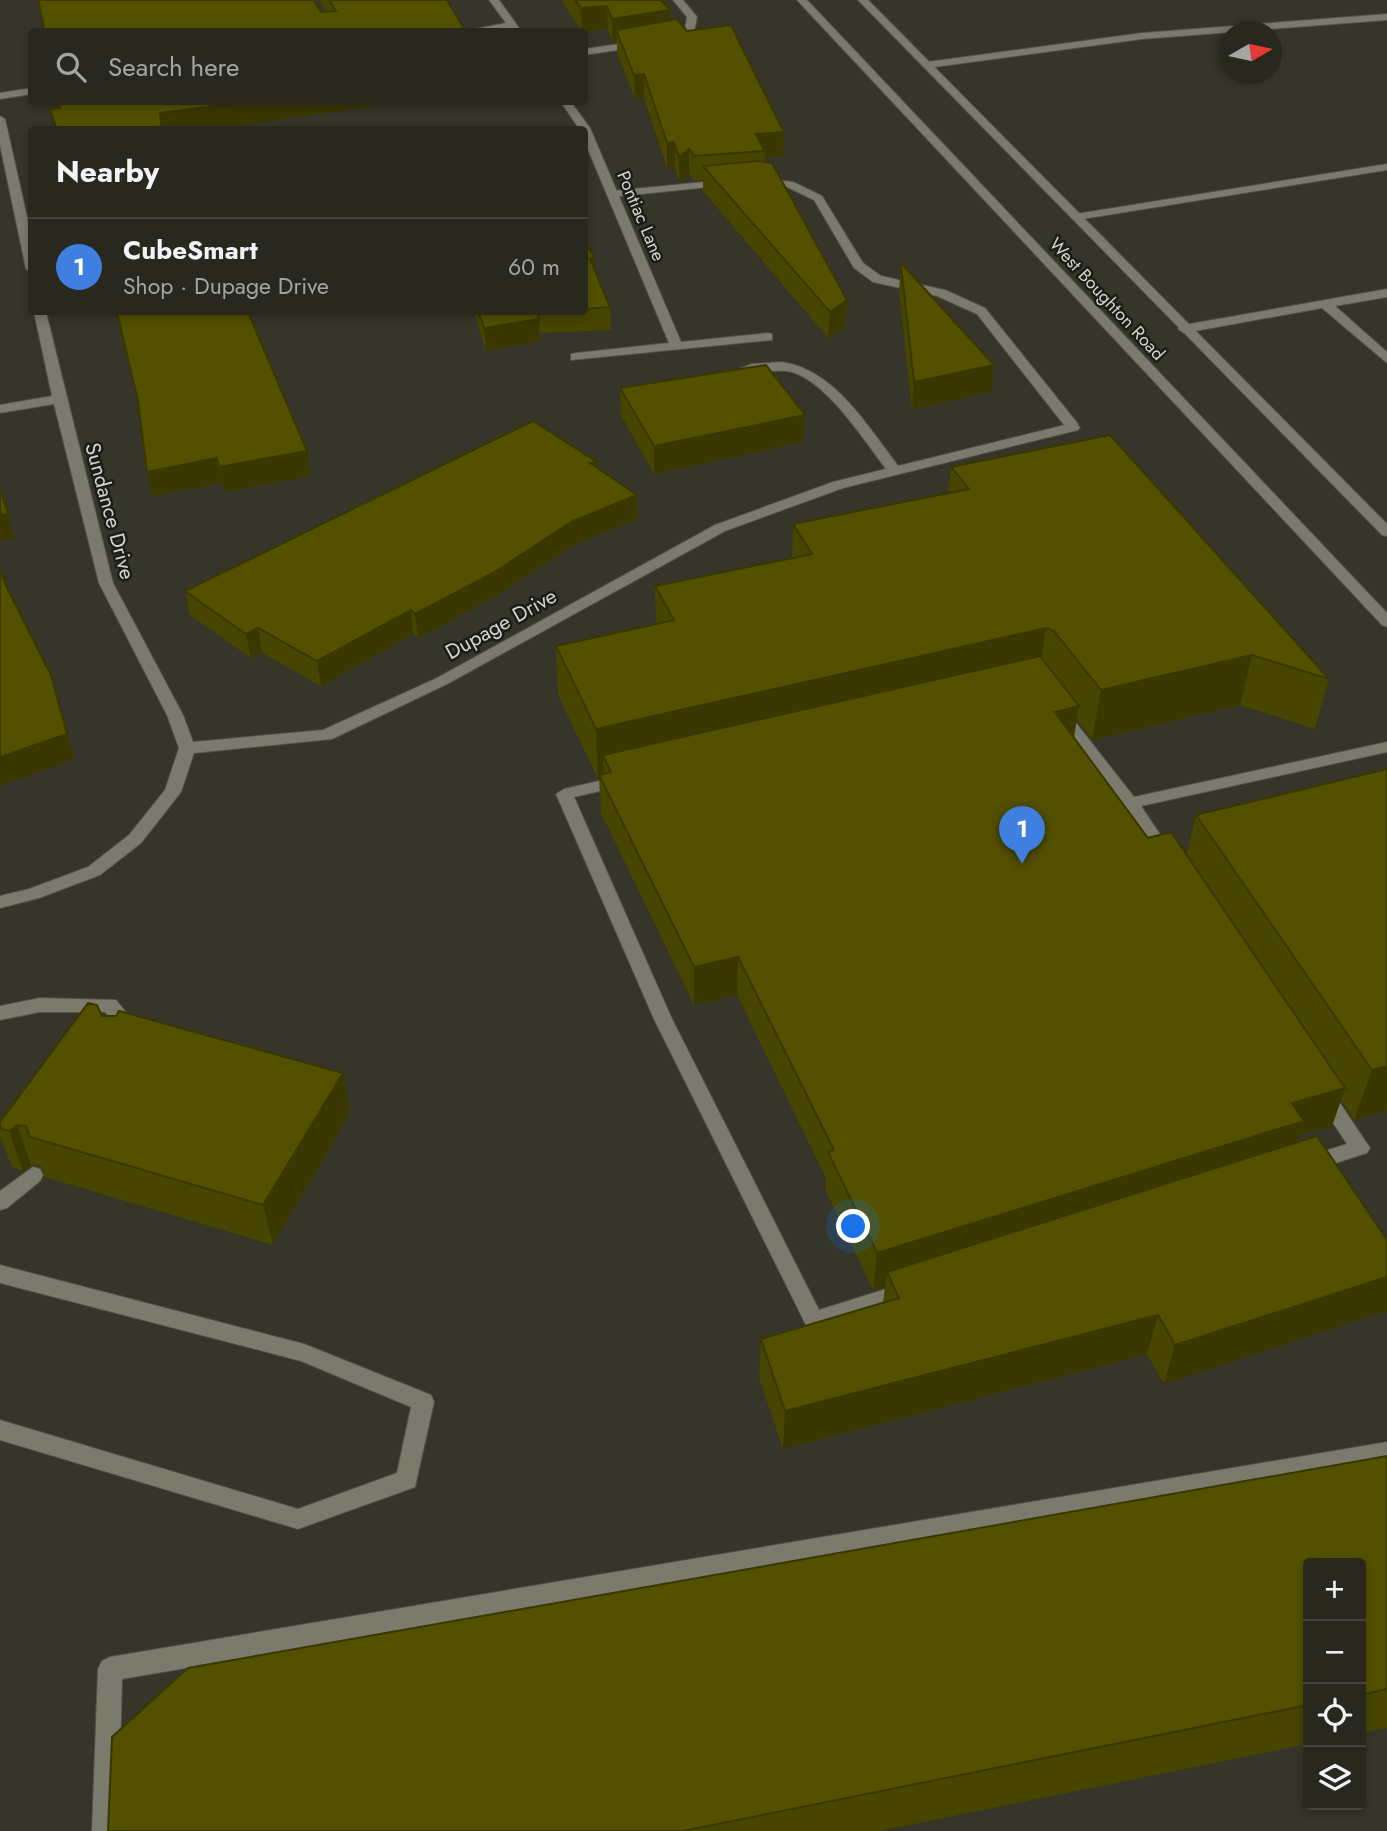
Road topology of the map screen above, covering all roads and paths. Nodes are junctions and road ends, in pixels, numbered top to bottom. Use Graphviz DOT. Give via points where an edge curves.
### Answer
graph roads {
  1 [pos="494,0"];
  2 [pos="678,0"];
  3 [pos="802,0"];
  4 [pos="863,0"];
  5 [pos="1387,18"];
  6 [pos="515,28"];
  7 [pos="588,51"];
  8 [pos="927,65"];
  9 [pos="28,92"];
  10 [pos="0,96"];
  11 [pos="568,105"];
  12 [pos="0,119"];
  13 [pos="584,126"];
  14 [pos="588,135"];
  15 [pos="1387,167"];
  16 [pos="613,194"];
  17 [pos="1076,217"];
  18 [pos="28,250"];
  19 [pos="1387,293"];
  20 [pos="1325,304"];
  21 [pos="41,315"];
  22 [pos="1184,328"];
  23 [pos="768,337"];
  24 [pos="677,347"];
  25 [pos="576,357"];
  26 [pos="1387,359"];
  27 [pos="728,372"];
  28 [pos="59,399"];
  29 [pos="0,409"];
  30 [pos="895,471"];
  31 [pos="1387,533"];
  32 [pos="1387,622"];
  33 [pos="1387,747"];
  34 [pos="187,748"];
  35 [pos="1130,803"];
  36 [pos="0,902"];
  37 [pos="0,1013"];
  38 [pos="121,1049"];
  39 [pos="33,1175"];
  40 [pos="0,1202"];
  41 [pos="0,1274"];
  42 [pos="0,1430"];
  43 [pos="1387,1452"];
  44 [pos="105,1831"];
  1 -- 6 [label="street"];
  2 -- 7 [label="street" via="692,17 690,31 670,40"];
  3 -- 32 [label="street, West Boughton Road"];
  4 -- 8 [label="street, West Boughton Road"];
  5 -- 8 [label="street" via="1142,36"];
  8 -- 17 [label="street, West Boughton Road"];
  9 -- 10 [label="street"];
  11 -- 13 [label="street, Pontiac Lane"];
  12 -- 18 [label="street"];
  14 -- 16 [label="street, Pontiac Lane"];
  15 -- 17 [label="street"];
  16 -- 24 [label="street, Pontiac Lane"];
  16 -- 30 [label="street, Dupage Drive" via="757,180 789,184 818,198 858,265 877,279 941,293 981,311 1073,427"];
  17 -- 22 [label="street, West Boughton Road"];
  19 -- 20 [label="street"];
  20 -- 22 [label="street"];
  20 -- 26 [label="street"];
  21 -- 28 [label="street, Sundance Drive"];
  22 -- 31 [label="street, West Boughton Road"];
  23 -- 24 [label="street"];
  24 -- 25 [label="street"];
  27 -- 30 [label="street" via="766,366 802,371 824,387"];
  28 -- 29 [label="street"];
  28 -- 34 [label="street, Sundance Drive" via="106,583 175,715"];
  30 -- 34 [label="street, Dupage Drive" via="838,485 720,528 442,681 326,735"];
  33 -- 35 [label="street"];
  34 -- 36 [label="street" via="173,792 135,839 94,871"];
  35 -- 35 [label="street" via="1039,685 564,794 663,1019 814,1321 1360,1148"];
  37 -- 38 [label="street" via="40,1005 110,1005 124,1021"];
  39 -- 40 [label="street"];
  41 -- 42 [label="street" via="304,1353 423,1402 407,1480 298,1519"];
  43 -- 44 [label="street" via="110,1669"];
}
